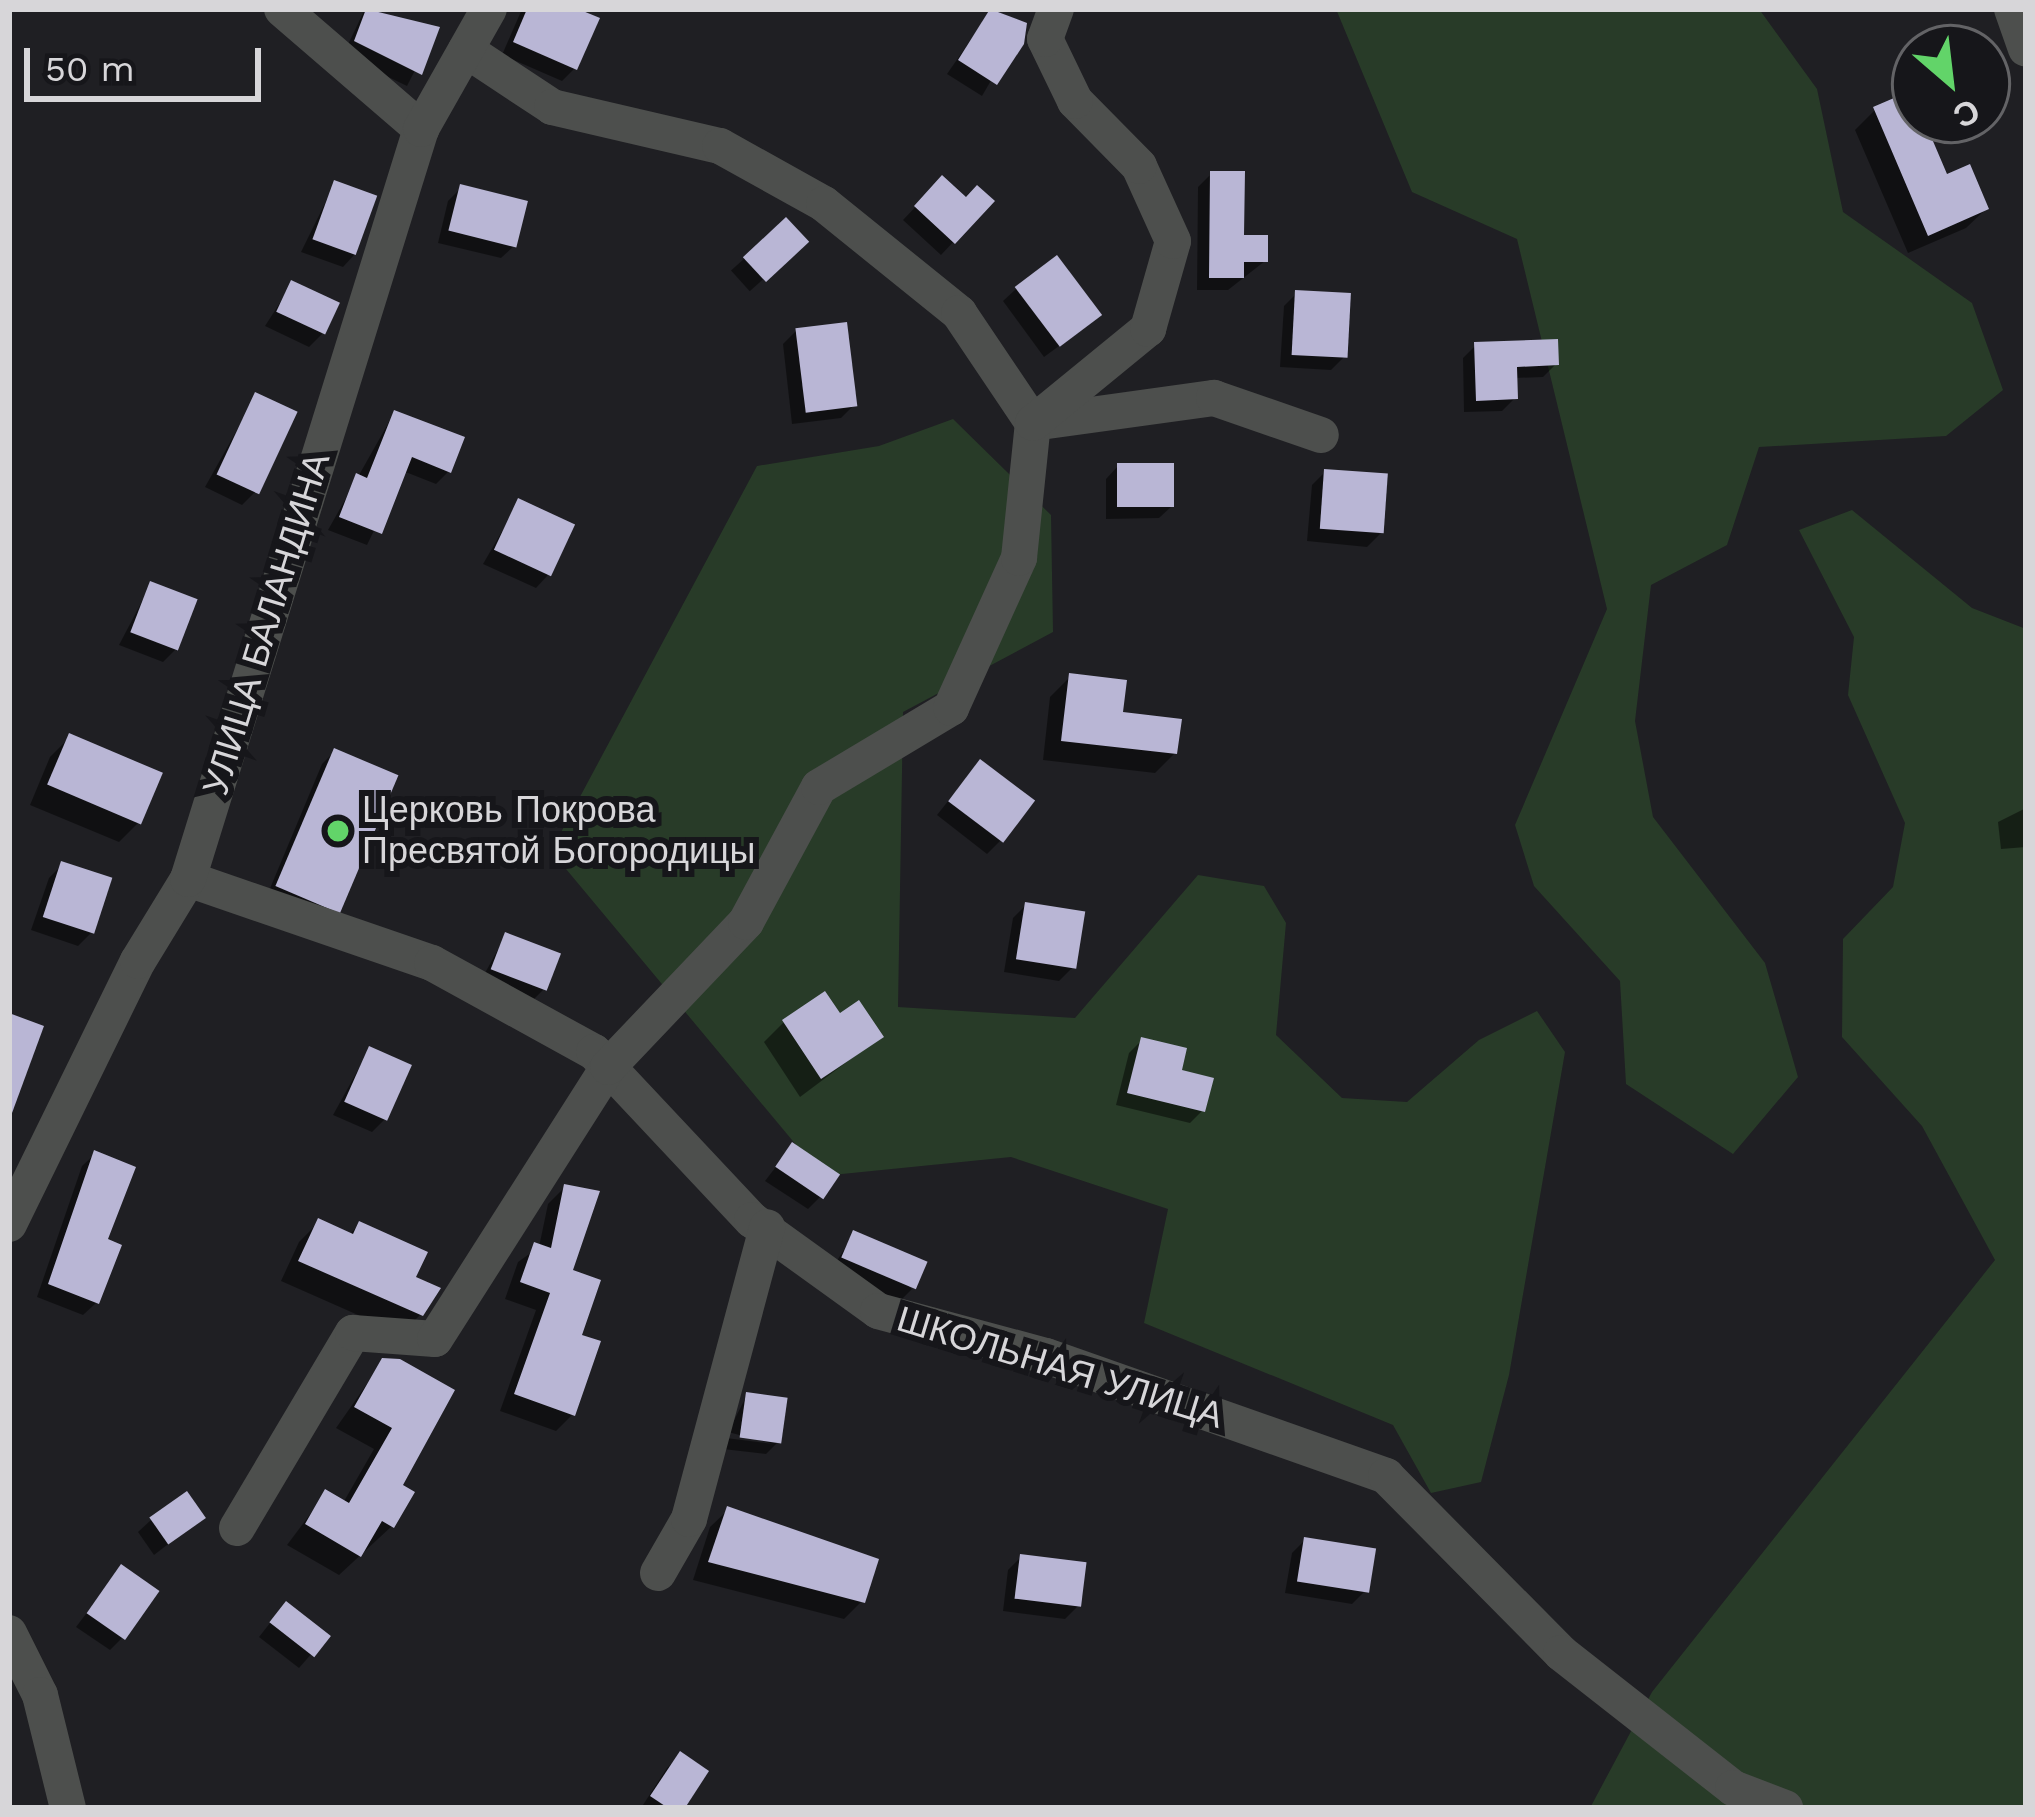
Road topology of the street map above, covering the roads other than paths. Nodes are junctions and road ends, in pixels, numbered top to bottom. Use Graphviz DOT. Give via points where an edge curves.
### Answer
graph roads {
  1 [pos="282,9"];
  2 [pos="489,9"];
  3 [pos="1056,9"];
  4 [pos="2012,9"];
  5 [pos="2026,49"];
  6 [pos="466,50"];
  7 [pos="421,129"];
  8 [pos="1033,423"];
  9 [pos="1321,434"];
  10 [pos="188,879"];
  11 [pos="608,1067"];
  12 [pos="9,1224"];
  13 [pos="767,1227"];
  14 [pos="237,1528"];
  15 [pos="658,1573"];
  16 [pos="9,1633"];
  17 [pos="68,1808"];
  18 [pos="1785,1808"];
  1 -- 7 [label="street"];
  2 -- 6 [label="street, УЛИЦА БАЛАНДИНА"];
  3 -- 8 [label="street" via="1045,39 1075,101 1139,166 1173,241 1148,329"];
  4 -- 5 [label="street"];
  6 -- 7 [label="street, УЛИЦА БАЛАНДИНА"];
  6 -- 8 [label="street" via="552,106 720,146 824,204 959,313"];
  7 -- 10 [label="street, УЛИЦА БАЛАНДИНА"];
  8 -- 9 [label="street" via="1214,398"];
  8 -- 11 [label="street" via="1019,558 951,708 819,787 746,922"];
  10 -- 11 [label="street, ШКОЛЬНАЯ УЛИЦА" via="432,963"];
  10 -- 12 [label="street, УЛИЦА БАЛАНДИНА" via="138,961"];
  11 -- 13 [label="street, ШКОЛЬНАЯ УЛИЦА"];
  11 -- 14 [label="street" via="435,1339 353,1333"];
  13 -- 15 [label="street" via="689,1519"];
  13 -- 18 [label="street, ШКОЛЬНАЯ УЛИЦА" via="878,1310 1046,1356 1386,1476 1452,1552 1561,1653 1733,1788"];
  16 -- 17 [label="street" via="40,1695"];
}
